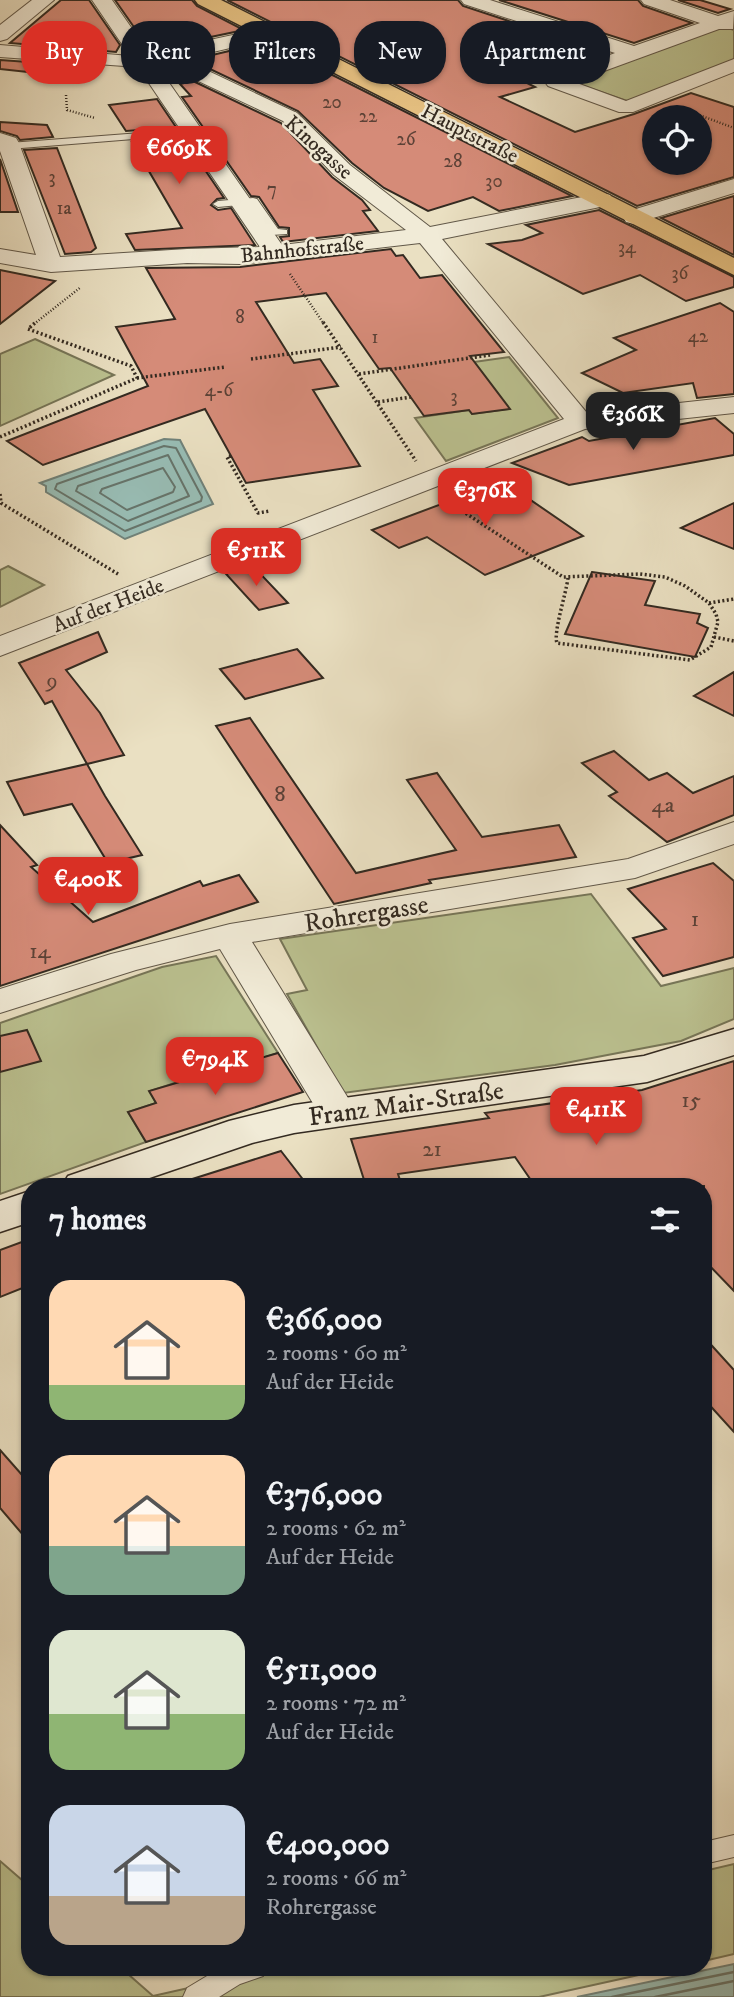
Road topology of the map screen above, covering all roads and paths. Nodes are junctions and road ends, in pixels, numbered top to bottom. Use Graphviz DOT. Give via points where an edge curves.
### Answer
graph roads {
  1 [pos="44,0"];
  2 [pos="102,0"];
  3 [pos="205,0"];
  4 [pos="471,0"];
  5 [pos="651,0"];
  6 [pos="246,21"];
  7 [pos="121,22"];
  8 [pos="729,22"];
  9 [pos="0,35"];
  10 [pos="0,51"];
  11 [pos="637,54"];
  12 [pos="121,61"];
  13 [pos="734,65"];
  14 [pos="340,68"];
  15 [pos="168,84"];
  16 [pos="212,84"];
  17 [pos="66,94"];
  18 [pos="653,97"];
  19 [pos="734,128"];
  20 [pos="167,134"];
  21 [pos="112,139"];
  22 [pos="5,142"];
  23 [pos="734,186"];
  24 [pos="602,200"];
  25 [pos="240,202"];
  26 [pos="218,204"];
  27 [pos="634,216"];
  28 [pos="426,235"];
  29 [pos="279,243"];
  30 [pos="0,256"];
  31 [pos="51,265"];
  32 [pos="734,268"];
  33 [pos="341,347"];
  34 [pos="521,351"];
  35 [pos="251,359"];
  36 [pos="225,367"];
  37 [pos="359,374"];
  38 [pos="137,378"];
  39 [pos="411,397"];
  40 [pos="378,402"];
  41 [pos="734,405"];
  42 [pos="580,422"];
  43 [pos="0,438"];
  44 [pos="231,456"];
  45 [pos="429,482"];
  46 [pos="0,494"];
  47 [pos="270,511"];
  48 [pos="568,578"];
  49 [pos="145,591"];
  50 [pos="734,599"];
  51 [pos="709,603"];
  52 [pos="714,637"];
  53 [pos="734,641"];
  54 [pos="0,647"];
  55 [pos="734,832"];
  56 [pos="230,935"];
  57 [pos="0,1001"];
  58 [pos="734,1042"];
  59 [pos="337,1111"];
  60 [pos="106,1178"];
  61 [pos="21,1209"];
  62 [pos="0,1217"];
  63 [pos="734,1846"];
  64 [pos="712,1851"];
  65 [pos="230,1976"];
  66 [pos="197,1997"];
  1 -- 9 [label="street"];
  2 -- 7 [label="street"];
  3 -- 6 [label="main road, Hauptstraße"];
  4 -- 11 [label="street"];
  5 -- 8 [label="street"];
  8 -- 11 [label="street"];
  10 -- 12 [label="street"];
  11 -- 18 [label="street" via="555,82 626,108"];
  13 -- 18 [label="street"];
  14 -- 24 [label="main road, Hauptstraße"];
  15 -- 25 [label="street"];
  16 -- 28 [label="street, Kinogasse" via="290,117 326,157"];
  17 -- 21 [label="path" via="66,110 103,121"];
  18 -- 19 [label="path"];
  20 -- 21 [label="lane"];
  21 -- 22 [label="lane"];
  22 -- 31 [label="street"];
  23 -- 27 [label="street"];
  24 -- 27 [label="main road, Hauptstraße"];
  24 -- 28 [label="street, Bahnhofstraße"];
  25 -- 26 [label="lane"];
  25 -- 29 [label="street"];
  27 -- 32 [label="main road, Hauptstraße"];
  28 -- 29 [label="street, Bahnhofstraße"];
  28 -- 34 [label="street, Kinogasse"];
  29 -- 31 [label="street, Bahnhofstraße" via="240,257"];
  29 -- 33 [label="path"];
  30 -- 31 [label="street, Bahnhofstraße"];
  31 -- 38 [label="path" via="44,276 83,285 28,328 131,366"];
  33 -- 35 [label="path"];
  33 -- 37 [label="path"];
  34 -- 37 [label="path"];
  34 -- 42 [label="street, Kinogasse"];
  36 -- 38 [label="path"];
  37 -- 40 [label="path"];
  38 -- 43 [label="path"];
  39 -- 40 [label="path"];
  40 -- 45 [label="path"];
  41 -- 42 [label="street, Auf der Heide"];
  42 -- 45 [label="street, Auf der Heide"];
  44 -- 47 [label="path" via="227,457 258,513"];
  45 -- 48 [label="path" via="437,494 555,574"];
  45 -- 49 [label="street, Auf der Heide"];
  46 -- 49 [label="path" via="1,503"];
  48 -- 51 [label="path" via="665,577"];
  48 -- 52 [label="path" via="554,635 557,643 690,660 711,647"];
  49 -- 54 [label="street, Auf der Heide"];
  50 -- 51 [label="path"];
  51 -- 52 [label="path" via="718,622"];
  52 -- 53 [label="path"];
  55 -- 56 [label="street, Rohrergasse" via="635,868"];
  56 -- 57 [label="street, Rohrergasse"];
  56 -- 59 [label="street"];
  58 -- 59 [label="main road, Franz Mair-Straße" via="647,1069"];
  59 -- 60 [label="main road, Franz Mair-Straße" via="243,1131"];
  61 -- 62 [label="main road"];
  63 -- 64 [label="lane"];
  65 -- 66 [label="lane"];
}
